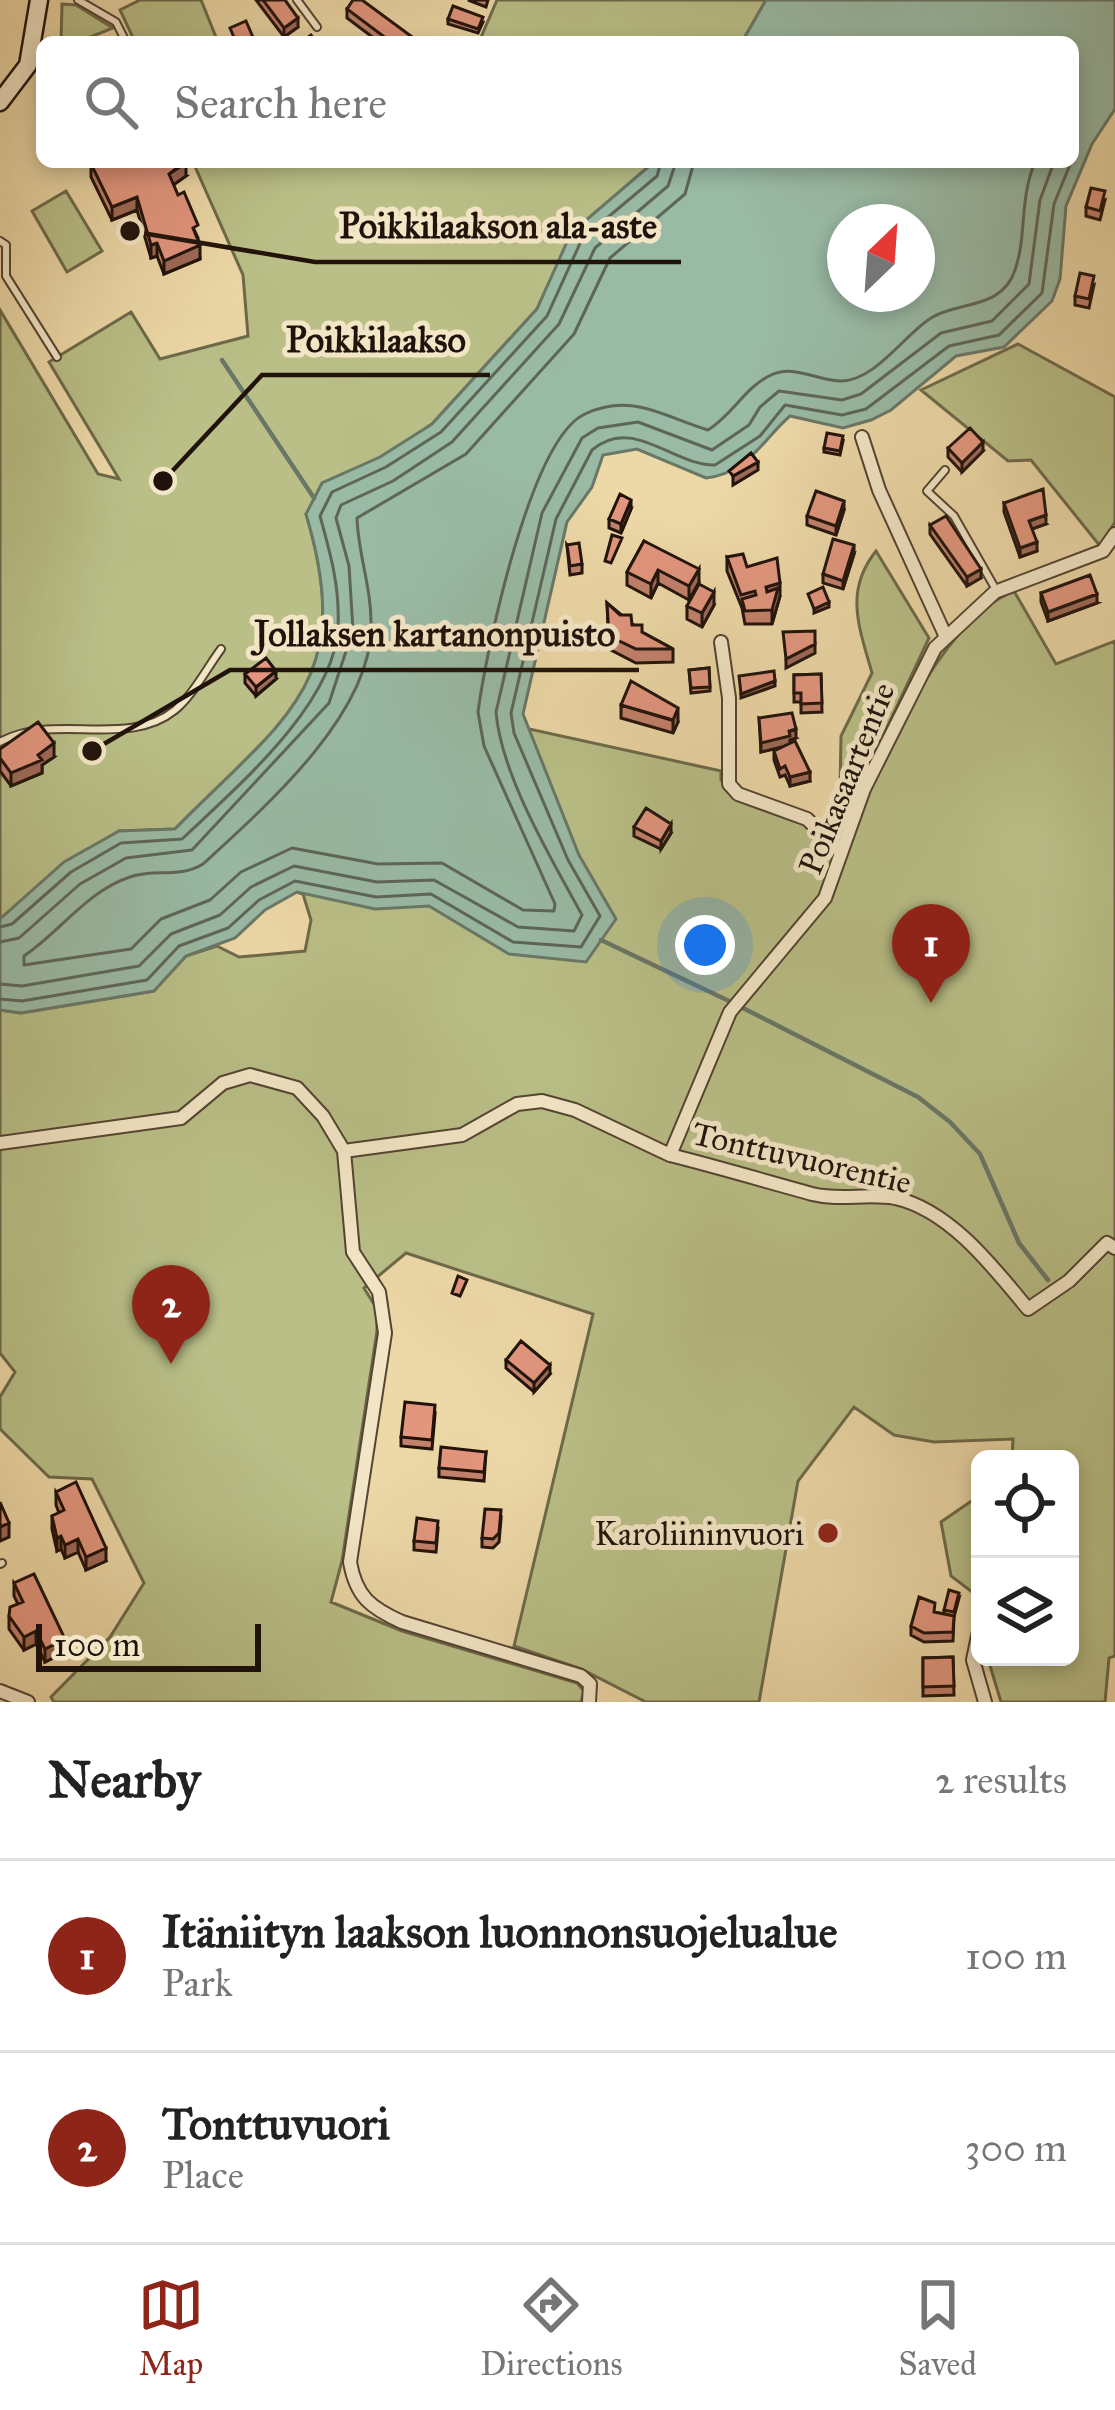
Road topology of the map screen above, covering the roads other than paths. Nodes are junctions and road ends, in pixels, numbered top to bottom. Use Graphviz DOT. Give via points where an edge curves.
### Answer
graph roads {
  1 [pos="39,0"];
  2 [pos="78,0"];
  3 [pos="297,0"];
  4 [pos="317,27"];
  5 [pos="122,36"];
  6 [pos="0,102"];
  7 [pos="0,241"];
  8 [pos="57,357"];
  9 [pos="862,437"];
  10 [pos="945,470"];
  11 [pos="1115,534"];
  12 [pos="997,591"];
  13 [pos="946,637"];
  14 [pos="721,642"];
  15 [pos="221,650"];
  16 [pos="0,742"];
  17 [pos="840,851"];
  18 [pos="0,1143"];
  19 [pos="344,1151"];
  20 [pos="670,1155"];
  21 [pos="1112,1242"];
  22 [pos="975,1666"];
  23 [pos="0,1691"];
  24 [pos="28,1702"];
  25 [pos="589,1702"];
  26 [pos="985,1702"];
  1 -- 6 [label="street" via="28,65"];
  2 -- 5 [label="lane" via="109,15"];
  3 -- 4 [label="lane"];
  7 -- 8 [label="lane" via="6,276"];
  9 -- 13 [label="street"];
  10 -- 12 [label="lane" via="927,491 954,516"];
  11 -- 12 [label="street, Poikasaartentie" via="1103,551"];
  12 -- 13 [label="street, Poikasaartentie"];
  13 -- 17 [label="street, Poikasaartentie" via="914,682"];
  14 -- 17 [label="street" via="730,784 807,819"];
  15 -- 16 [label="lane" via="175,710 137,728 80,725"];
  17 -- 20 [label="street, Poikasaartentie" via="826,898 730,1012"];
  18 -- 19 [label="street" via="182,1118 234,1077 264,1076 309,1099"];
  19 -- 20 [label="street" via="462,1135 518,1104 542,1101"];
  19 -- 25 [label="street" via="353,1252 379,1292 386,1333 365,1439 353,1582 376,1611 580,1676 590,1684"];
  20 -- 21 [label="street, Tonttuvuorentie" via="813,1194 894,1198 948,1226 1028,1309"];
  22 -- 26 [label="street"];
  23 -- 24 [label="street"];
}
